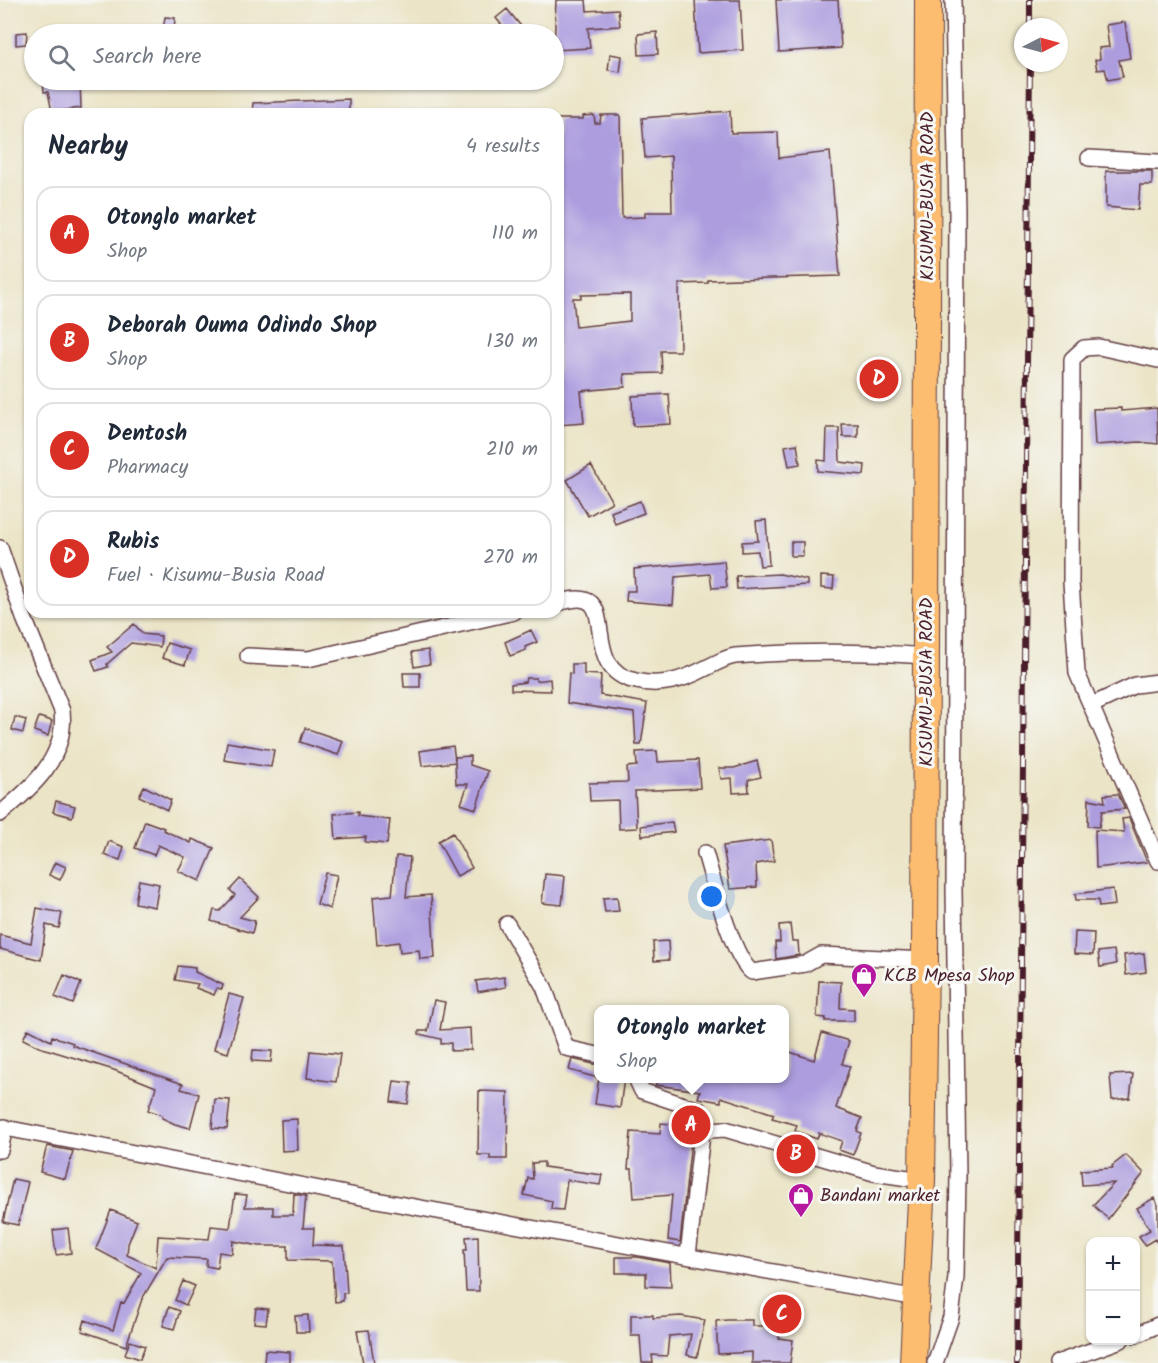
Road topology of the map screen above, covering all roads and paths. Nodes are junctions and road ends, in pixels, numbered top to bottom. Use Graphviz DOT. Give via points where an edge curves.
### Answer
graph roads {
  1 [pos="928,0"];
  2 [pos="953,0"];
  3 [pos="1089,158"];
  4 [pos="1158,162"];
  5 [pos="1158,360"];
  6 [pos="0,548"];
  7 [pos="564,602"];
  8 [pos="488,618"];
  9 [pos="248,656"];
  10 [pos="927,656"];
  11 [pos="1158,682"];
  12 [pos="1092,705"];
  13 [pos="0,814"];
  14 [pos="705,853"];
  15 [pos="1158,861"];
  16 [pos="507,924"];
  17 [pos="925,960"];
  18 [pos="594,1054"];
  19 [pos="638,1083"];
  20 [pos="2,1127"];
  21 [pos="702,1134"];
  22 [pos="0,1150"];
  23 [pos="922,1180"];
  24 [pos="688,1255"];
  25 [pos="917,1298"];
  26 [pos="1158,1325"];
  27 [pos="1140,1333"];
  28 [pos="1109,1345"];
  29 [pos="914,1363"];
  30 [pos="935,1363"];
  31 [pos="1057,1363"];
  1 -- 10 [label="highway, KISUMU-BUSIA ROAD"];
  2 -- 30 [label="street" via="957,213 954,890 958,1176 953,1307"];
  3 -- 4 [label="street"];
  5 -- 12 [label="street" via="1100,348 1084,348 1072,359 1071,582 1075,657 1077,673"];
  6 -- 13 [label="street" via="62,711 64,728 54,759"];
  7 -- 10 [label="street" via="584,599 591,603 608,665 634,681 665,683 689,677 733,656 859,651"];
  8 -- 9 [label="street" via="308,659"];
  10 -- 17 [label="highway, KISUMU-BUSIA ROAD"];
  11 -- 12 [label="street" via="1135,686"];
  12 -- 15 [label="street"];
  14 -- 17 [label="street" via="736,948 752,972 805,964 820,955"];
  16 -- 18 [label="street" via="544,987 566,1048"];
  17 -- 23 [label="highway, KISUMU-BUSIA ROAD"];
  19 -- 21 [label="street" via="642,1091 699,1110"];
  20 -- 22 [label="street"];
  20 -- 24 [label="street" via="382,1201"];
  21 -- 23 [label="street" via="725,1129 874,1173"];
  21 -- 24 [label="street"];
  23 -- 25 [label="highway, KISUMU-BUSIA ROAD"];
  24 -- 25 [label="street"];
  25 -- 29 [label="highway, KISUMU-BUSIA ROAD"];
  26 -- 27 [label="street"];
  28 -- 31 [label="street"];
}
